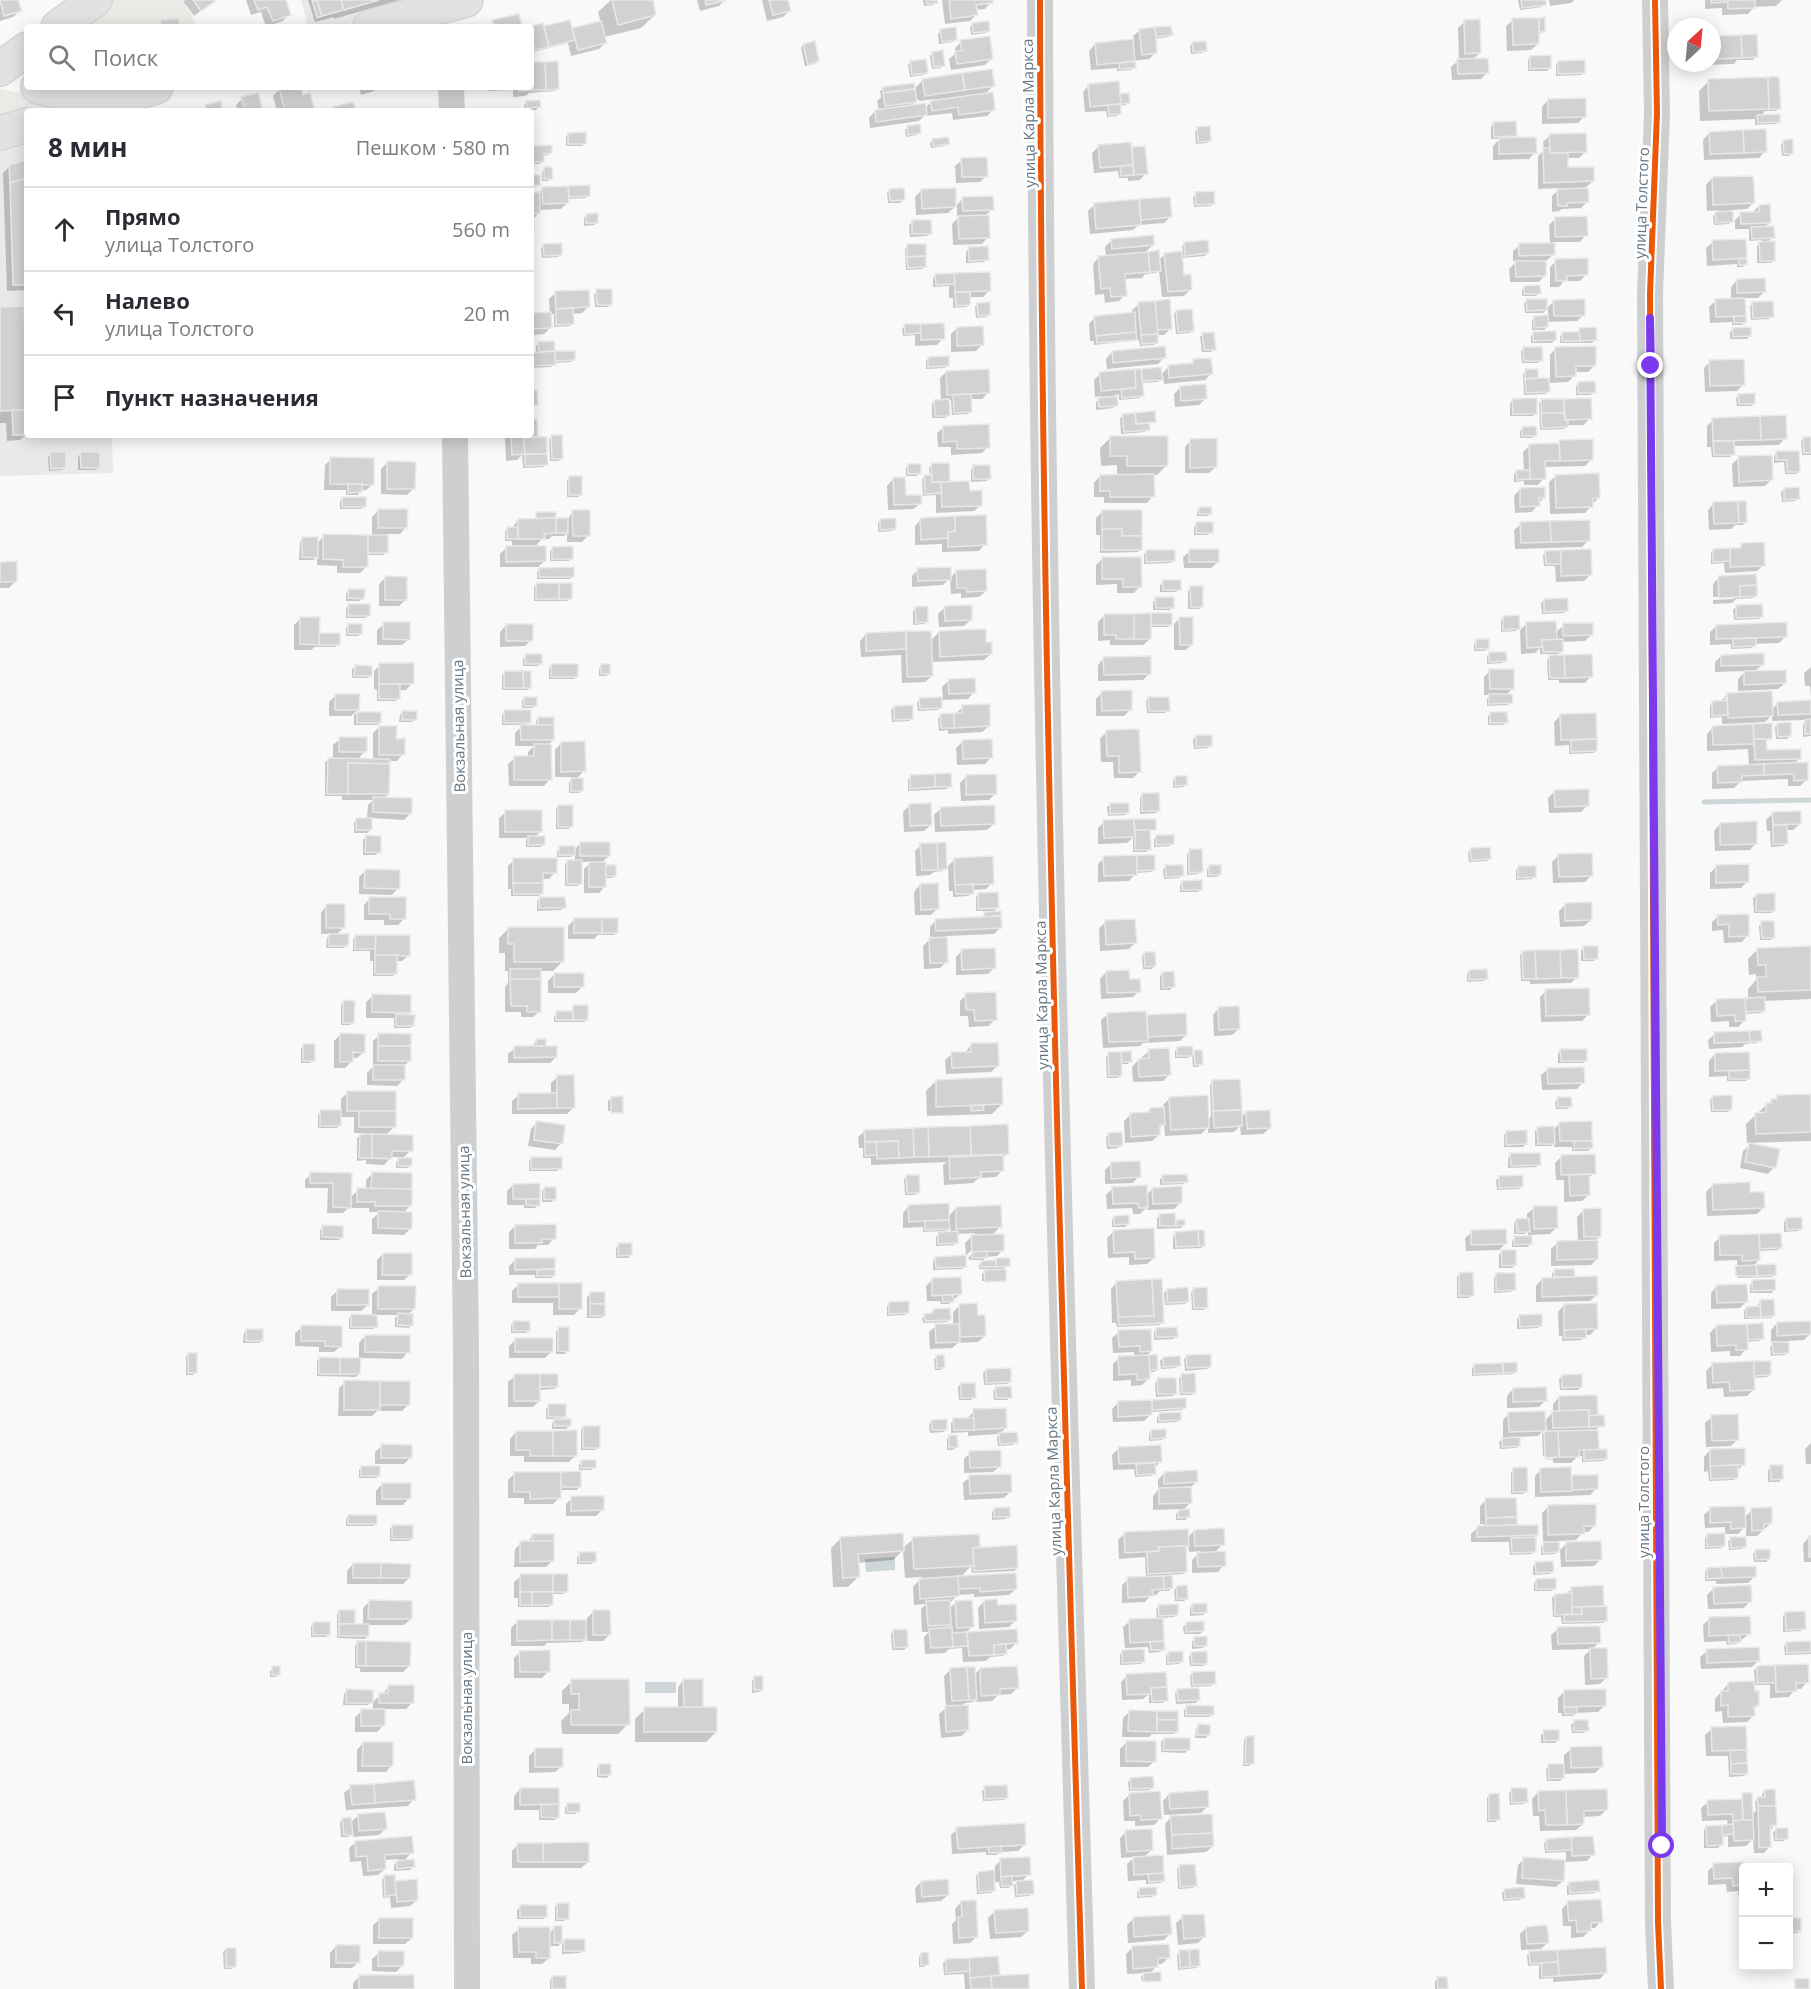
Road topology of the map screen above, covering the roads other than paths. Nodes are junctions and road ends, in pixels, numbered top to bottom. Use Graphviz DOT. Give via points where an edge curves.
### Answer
graph roads {
  1 [pos="95,0"];
  2 [pos="1040,0"];
  3 [pos="1656,0"];
  4 [pos="455,11"];
  5 [pos="63,24"];
  6 [pos="386,24"];
  7 [pos="24,51"];
  8 [pos="0,69"];
  9 [pos="0,79"];
  10 [pos="24,84"];
  11 [pos="53,90"];
  12 [pos="80,90"];
  13 [pos="146,90"];
  14 [pos="451,90"];
  15 [pos="108,101"];
  16 [pos="84,108"];
  17 [pos="452,108"];
  18 [pos="24,126"];
  19 [pos="0,133"];
  20 [pos="455,438"];
  21 [pos="467,1989"];
  22 [pos="1082,1989"];
  23 [pos="1662,1989"];
  1 -- 5 [label="main road"];
  2 -- 22 [label="street, улица Карла Маркса" via="1057,1154"];
  3 -- 23 [label="street, улица Толстого" via="1657,113 1650,306"];
  4 -- 6 [label="main road"];
  7 -- 8 [label="main road"];
  9 -- 10 [label="main road"];
  11 -- 15 [label="main road"];
  12 -- 15 [label="street"];
  13 -- 15 [label="main road"];
  14 -- 17 [label="street"];
  15 -- 16 [label="main road"];
  18 -- 19 [label="main road"];
  20 -- 21 [label="street, Вокзальная улица" via="466,1351"];
}
